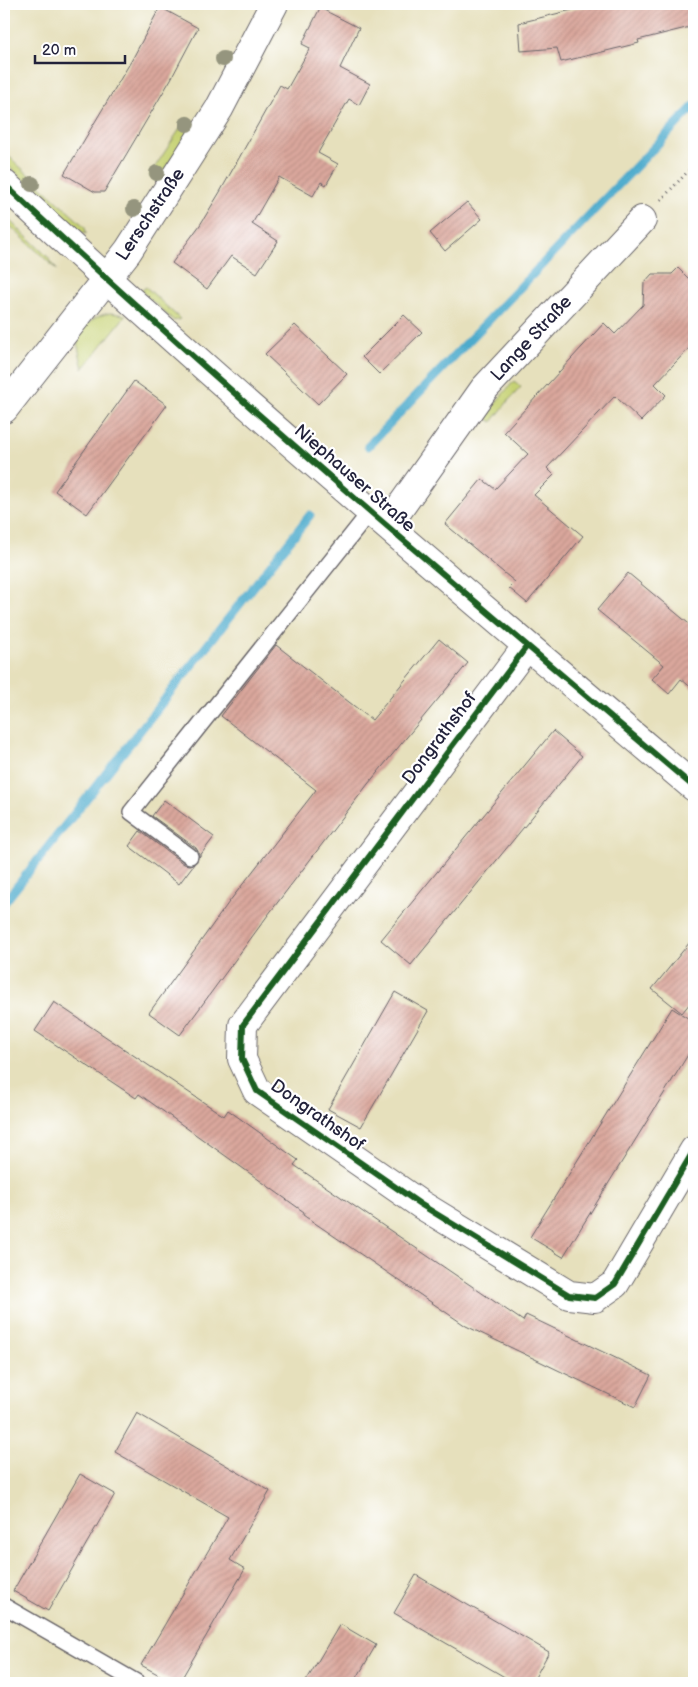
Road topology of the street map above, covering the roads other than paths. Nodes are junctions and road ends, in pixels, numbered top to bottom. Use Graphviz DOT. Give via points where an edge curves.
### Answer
graph roads {
  1 [pos="274,4"];
  2 [pos="4,184"];
  3 [pos="642,220"];
  4 [pos="105,278"];
  5 [pos="4,409"];
  6 [pos="379,519"];
  7 [pos="527,646"];
  8 [pos="694,787"];
  9 [pos="190,856"];
  10 [pos="694,1150"];
  11 [pos="4,1606"];
  12 [pos="138,1683"];
  1 -- 4 [label="street, Lerschstraße" via="219,109 128,251"];
  2 -- 4 [label="street, Niephauser Straße"];
  3 -- 6 [label="street, Lange Straße" via="484,389"];
  4 -- 5 [label="street, Lerschstraße"];
  4 -- 6 [label="street, Niephauser Straße"];
  6 -- 7 [label="street, Niephauser Straße"];
  6 -- 9 [label="lane" via="131,812"];
  7 -- 8 [label="street, Niephauser Straße"];
  7 -- 10 [label="street, Dongrathshof" via="243,1025 242,1059 257,1090 420,1204 569,1295 595,1298 615,1284"];
  11 -- 12 [label="lane"];
}
